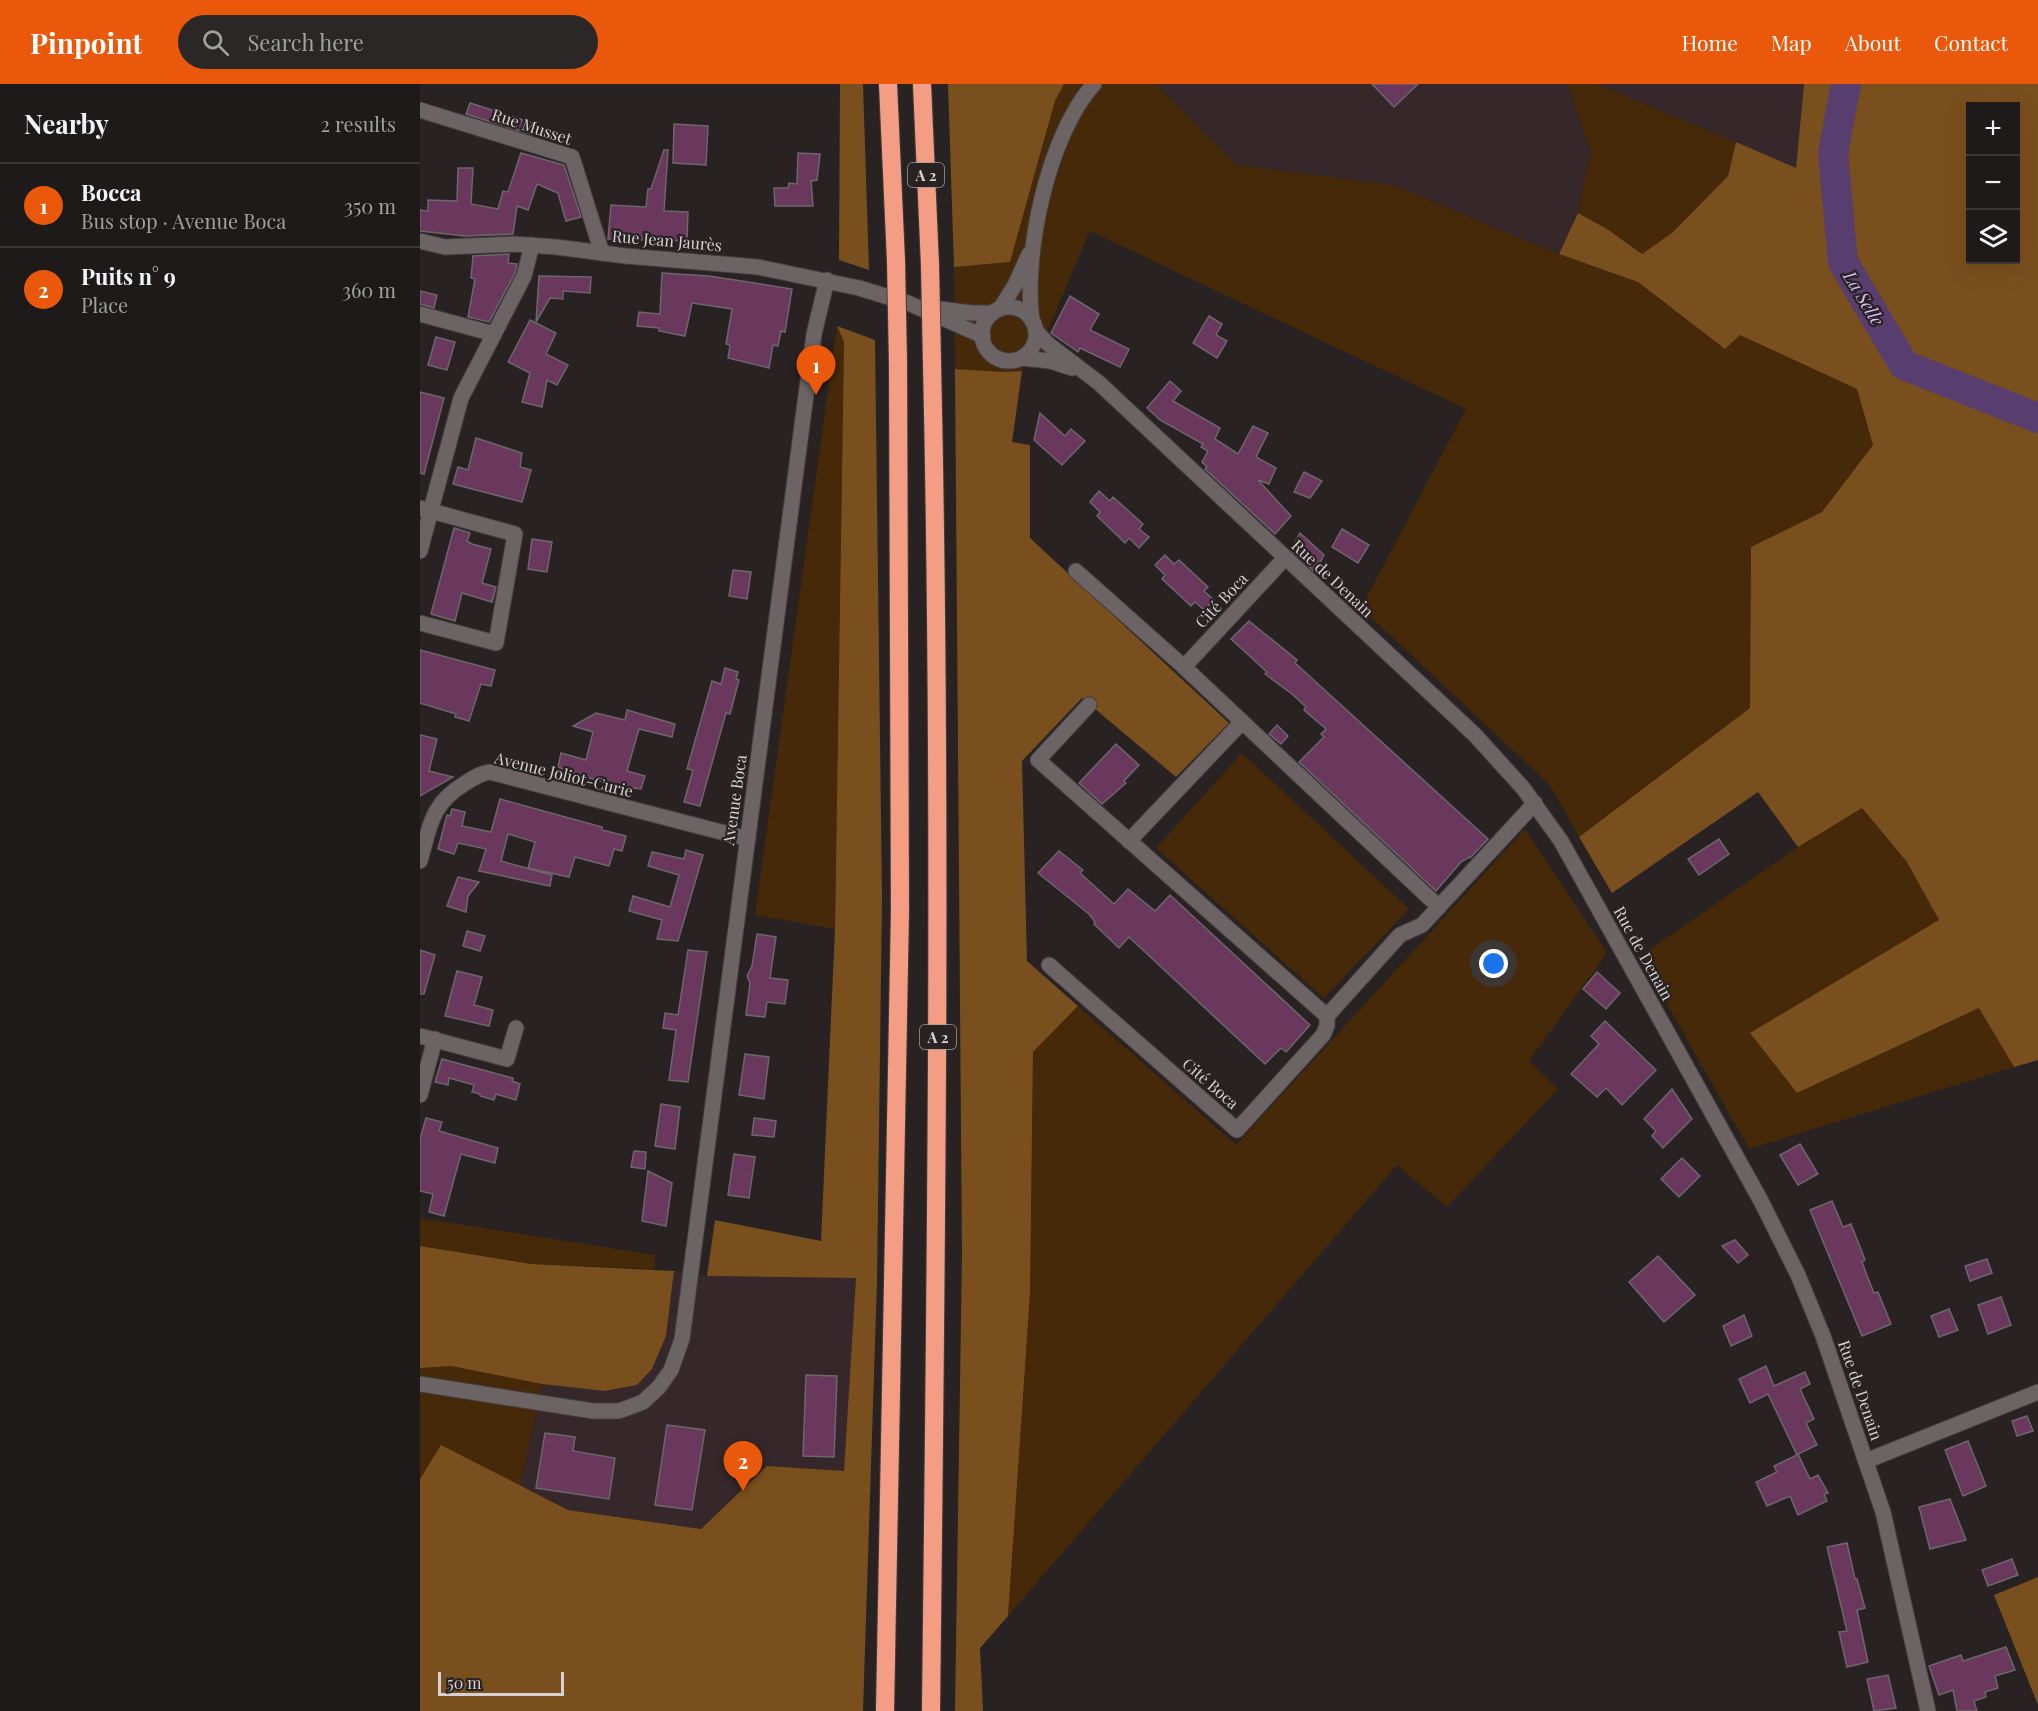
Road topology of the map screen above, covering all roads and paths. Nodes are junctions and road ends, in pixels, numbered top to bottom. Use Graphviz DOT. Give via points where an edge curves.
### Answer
graph roads {
  1 [pos="888,84"];
  2 [pos="922,84"];
  3 [pos="1094,84"];
  4 [pos="420,110"];
  5 [pos="1035,240"];
  6 [pos="420,241"];
  7 [pos="532,245"];
  8 [pos="602,253"];
  9 [pos="827,280"];
  10 [pos="908,303"];
  11 [pos="997,311"];
  12 [pos="420,314"];
  13 [pos="1034,326"];
  14 [pos="494,334"];
  15 [pos="983,336"];
  16 [pos="1022,358"];
  17 [pos="1080,370"];
  18 [pos="425,509"];
  19 [pos="420,551"];
  20 [pos="1285,558"];
  21 [pos="1076,571"];
  22 [pos="420,623"];
  23 [pos="1184,667"];
  24 [pos="1089,705"];
  25 [pos="1242,722"];
  26 [pos="1535,803"];
  27 [pos="747,840"];
  28 [pos="1129,841"];
  29 [pos="420,861"];
  30 [pos="1439,907"];
  31 [pos="1049,966"];
  32 [pos="1327,1016"];
  33 [pos="516,1028"];
  34 [pos="427,1038"];
  35 [pos="420,1095"];
  36 [pos="420,1384"];
  37 [pos="2038,1392"];
  38 [pos="1866,1461"];
  39 [pos="885,1711"];
  40 [pos="931,1711"];
  41 [pos="1928,1711"];
  1 -- 39 [label="highway, A 2, bridge" via="898,364 900,898"];
  2 -- 40 [label="highway, A 2, bridge" via="930,265 937,660"];
  3 -- 5 [label="street" via="1060,136"];
  4 -- 8 [label="street, Rue Musset" via="572,157"];
  5 -- 11 [label="street" via="1021,274"];
  5 -- 13 [label="street" via="1031,298"];
  6 -- 7 [label="street, Rue Jean Jaurès" via="445,248"];
  7 -- 8 [label="street, Rue Jean Jaurès"];
  7 -- 14 [label="street" via="524,276"];
  8 -- 9 [label="street, Rue Jean Jaurès" via="723,262"];
  9 -- 10 [label="street, Rue Jean Jaurès"];
  9 -- 27 [label="street, Avenue Boca" via="814,334"];
  10 -- 11 [label="street, Rue Jean Jaurès" via="954,312"];
  10 -- 15 [label="street, Rue Jean Jaurès"];
  11 -- 13 [label="street" via="1020,310"];
  11 -- 15 [label="street" via="984,325"];
  12 -- 14 [label="street"];
  13 -- 16 [label="street" via="1033,346"];
  13 -- 17 [label="street, Rue de Denain"];
  14 -- 18 [label="street" via="461,398"];
  15 -- 16 [label="street" via="986,348 995,356 1010,361"];
  16 -- 17 [label="street, Rue de Denain"];
  17 -- 20 [label="street, Rue de Denain" via="1099,383"];
  18 -- 19 [label="street"];
  18 -- 22 [label="street" via="515,534 496,643"];
  20 -- 23 [label="street, Cité Boca"];
  20 -- 26 [label="street, Rue de Denain" via="1475,735"];
  21 -- 23 [label="street"];
  23 -- 25 [label="street"];
  24 -- 28 [label="street" via="1038,760"];
  25 -- 28 [label="street"];
  25 -- 30 [label="street"];
  26 -- 30 [label="street, Cité Boca"];
  26 -- 38 [label="street, Rue de Denain" via="1581,875 1769,1217 1823,1335"];
  27 -- 29 [label="street, Avenue Joliot-Curie" via="490,772 476,776 442,799"];
  27 -- 36 [label="street, Avenue Boca" via="684,1327 677,1358 665,1380 643,1402 619,1411 593,1411"];
  28 -- 32 [label="street"];
  30 -- 32 [label="street, Cité Boca" via="1418,928 1400,935"];
  31 -- 32 [label="street, Cité Boca" via="1238,1130 1323,1035"];
  33 -- 34 [label="street" via="507,1059"];
  34 -- 35 [label="street"];
  37 -- 38 [label="street"];
  38 -- 41 [label="street, Rue de Denain" via="1892,1547"];
}
